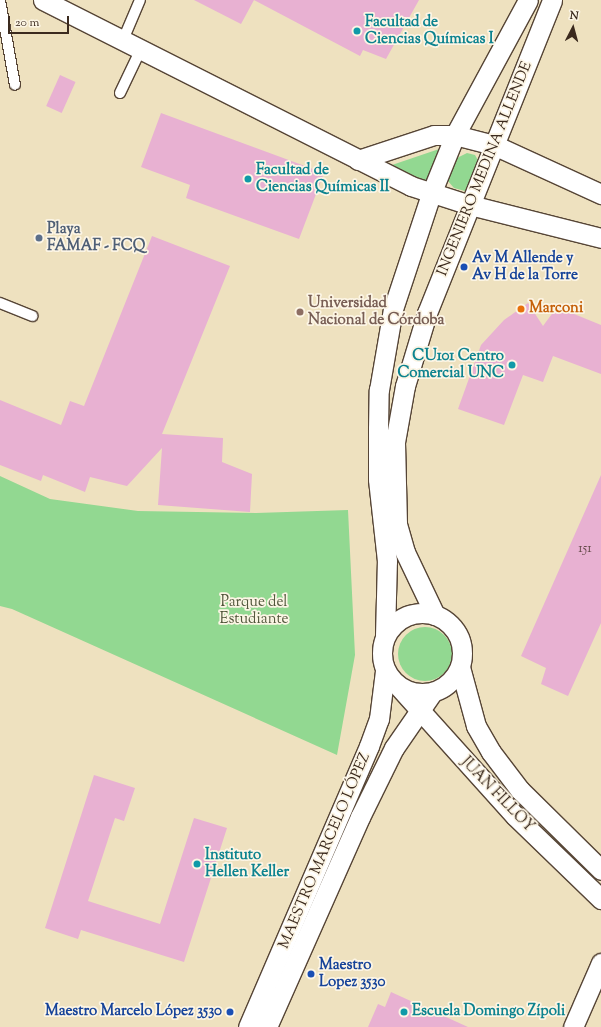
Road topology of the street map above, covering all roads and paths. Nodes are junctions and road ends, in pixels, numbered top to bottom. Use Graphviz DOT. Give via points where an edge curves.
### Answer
graph roads {
  1 [pos="0,0"];
  2 [pos="44,0"];
  3 [pos="140,0"];
  4 [pos="528,0"];
  5 [pos="552,0"];
  6 [pos="123,40"];
  7 [pos="141,49"];
  8 [pos="15,85"];
  9 [pos="120,93"];
  10 [pos="456,135"];
  11 [pos="494,145"];
  12 [pos="358,160"];
  13 [pos="431,194"];
  14 [pos="601,194"];
  15 [pos="470,205"];
  16 [pos="601,238"];
  17 [pos="0,303"];
  18 [pos="32,316"];
  19 [pos="435,615"];
  20 [pos="385,635"];
  21 [pos="460,667"];
  22 [pos="385,671"];
  23 [pos="399,687"];
  24 [pos="432,693"];
  25 [pos="418,711"];
  26 [pos="601,870"];
  27 [pos="601,899"];
  28 [pos="601,963"];
  29 [pos="248,1027"];
  30 [pos="267,1027"];
  31 [pos="573,1027"];
  1 -- 8 [label="lane"];
  2 -- 6 [label="street"];
  3 -- 6 [label="lane"];
  4 -- 10 [label="street, INGENIERO MEDINA ALLENDE"];
  5 -- 11 [label="street, INGENIERO MEDINA ALLENDE"];
  6 -- 7 [label="street"];
  7 -- 9 [label="lane"];
  7 -- 12 [label="street"];
  10 -- 11 [label="street"];
  10 -- 12 [label="street" via="434,135"];
  10 -- 13 [label="street, INGENIERO MEDINA ALLENDE"];
  11 -- 14 [label="street"];
  11 -- 15 [label="street, INGENIERO MEDINA ALLENDE"];
  12 -- 13 [label="street"];
  13 -- 15 [label="street"];
  13 -- 20 [label="street, INGENIERO MEDINA ALLENDE" via="398,289 379,390 378,479 387,561"];
  15 -- 16 [label="street"];
  15 -- 19 [label="street, INGENIERO MEDINA ALLENDE" via="413,356 395,442 397,524 405,552"];
  17 -- 18 [label="lane"];
  19 -- 20 [label="street" via="424,613 401,619"];
  19 -- 21 [label="street" via="444,620 458,636 462,657"];
  20 -- 22 [label="street" via="381,653"];
  21 -- 24 [label="street" via="449,684"];
  21 -- 26 [label="street, JUAN FILLOY" via="476,726 490,752 520,790"];
  22 -- 23 [label="street"];
  22 -- 29 [label="street, MAESTRO MARCELO LÓPEZ" via="379,719 370,746"];
  23 -- 24 [label="street" via="414,693"];
  23 -- 25 [label="street, JUAN FILLOY"];
  24 -- 25 [label="street, MAESTRO MARCELO LÓPEZ"];
  25 -- 27 [label="street, JUAN FILLOY" via="514,816"];
  25 -- 30 [label="street, MAESTRO MARCELO LÓPEZ" via="394,748 360,817"];
  28 -- 31 [label="street"];
}
